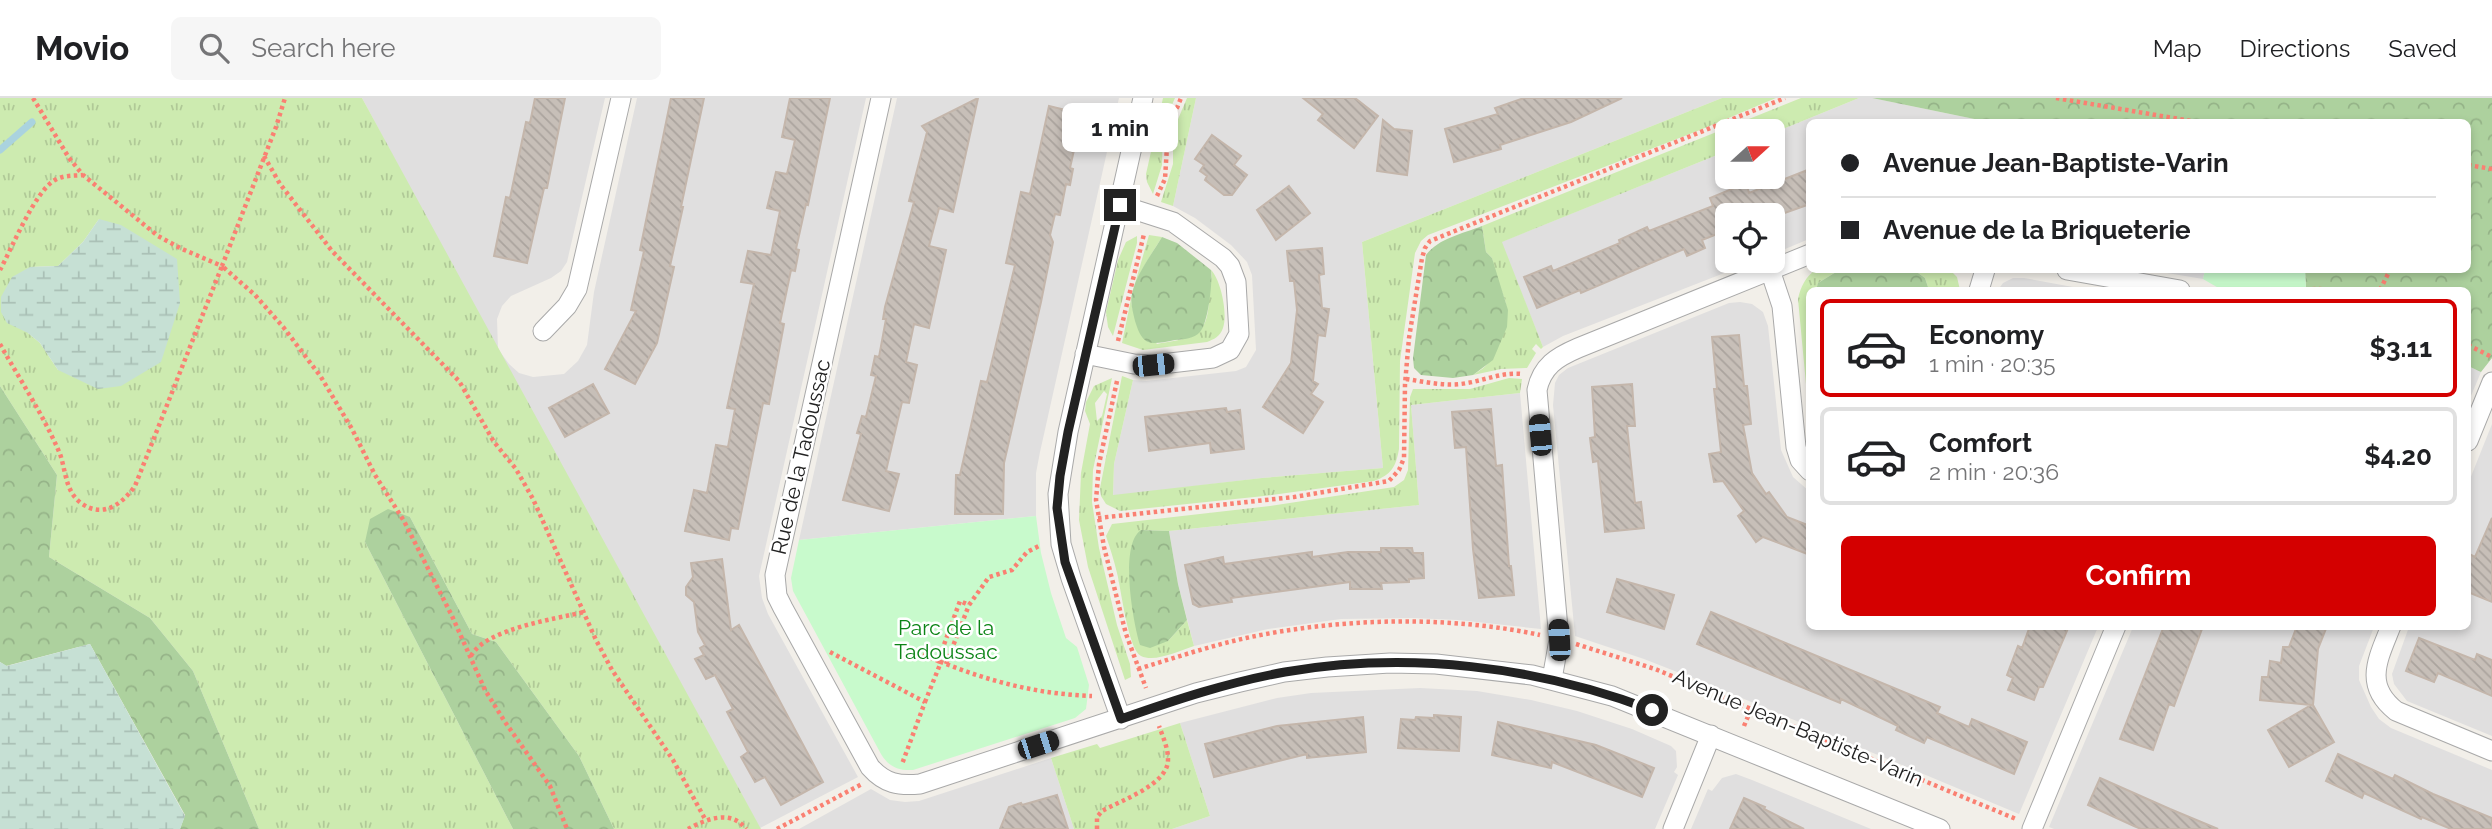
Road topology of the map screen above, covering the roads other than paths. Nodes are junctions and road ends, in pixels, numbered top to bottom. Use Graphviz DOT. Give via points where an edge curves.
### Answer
graph roads {
  1 [pos="621,98"];
  2 [pos="881,98"];
  3 [pos="1143,98"];
  4 [pos="1120,205"];
  5 [pos="1806,256"];
  6 [pos="1785,264"];
  7 [pos="1763,273"];
  8 [pos="1771,273"];
  9 [pos="2084,273"];
  10 [pos="2163,287"];
  11 [pos="543,331"];
  12 [pos="1085,354"];
  13 [pos="2492,382"];
  14 [pos="2471,434"];
  15 [pos="1806,467"];
  16 [pos="2114,630"];
  17 [pos="2389,630"];
  18 [pos="1552,679"];
  19 [pos="1121,719"];
  20 [pos="1711,735"];
  21 [pos="2492,751"];
  22 [pos="898,777"];
  23 [pos="2024,824"];
  24 [pos="1673,829"];
  25 [pos="1940,829"];
  1 -- 11 [label="street" via="577,289"];
  2 -- 22 [label="street, Rue de la Tadoussac" via="776,563 775,586 870,767 885,781"];
  3 -- 4 [label="street"];
  4 -- 12 [label="street"];
  4 -- 12 [label="street" via="1173,222 1230,266 1236,282 1239,334 1230,351 1213,358 1153,365"];
  5 -- 6 [label="street"];
  7 -- 18 [label="street" via="1563,354 1539,378 1559,640"];
  8 -- 15 [label="street" via="1784,314 1796,447"];
  9 -- 10 [label="street"];
  12 -- 19 [label="street" via="1061,467 1058,527 1065,562"];
  13 -- 14 [label="street"];
  16 -- 23 [label="street"];
  17 -- 21 [label="street" via="2375,676 2388,705"];
  18 -- 19 [label="street, Avenue Jean-Baptiste-Varin" via="1436,664 1336,666 1219,687"];
  18 -- 20 [label="street, Avenue Jean-Baptiste-Varin" via="1623,700"];
  19 -- 22 [label="street, Avenue Jean-Baptiste-Varin" via="920,784"];
  20 -- 24 [label="street"];
  20 -- 25 [label="street, Avenue Jean-Baptiste-Varin"];
}
